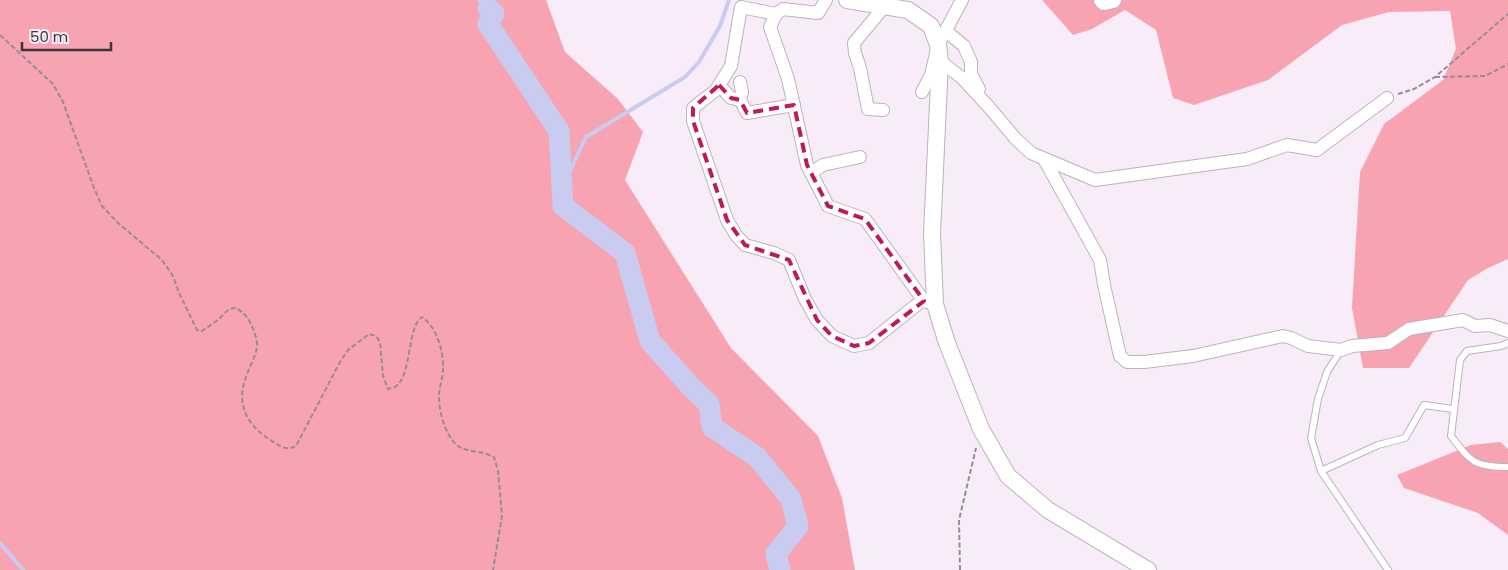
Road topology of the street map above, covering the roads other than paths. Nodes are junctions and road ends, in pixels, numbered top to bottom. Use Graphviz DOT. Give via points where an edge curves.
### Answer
graph roads {
  1 [pos="826,0"];
  2 [pos="847,0"];
  3 [pos="962,0"];
  4 [pos="1102,0"];
  5 [pos="1113,0"];
  6 [pos="875,4"];
  7 [pos="776,14"];
  8 [pos="941,46"];
  9 [pos="740,82"];
  10 [pos="720,84"];
  11 [pos="922,92"];
  12 [pos="1387,98"];
  13 [pos="740,100"];
  14 [pos="794,105"];
  15 [pos="988,106"];
  16 [pos="883,110"];
  17 [pos="860,157"];
  18 [pos="1044,159"];
  19 [pos="811,172"];
  20 [pos="930,303"];
  21 [pos="1508,331"];
  22 [pos="1508,343"];
  23 [pos="1341,350"];
  24 [pos="1453,409"];
  25 [pos="1508,466"];
  26 [pos="1321,471"];
  27 [pos="1148,570"];
  28 [pos="1388,570"];
  1 -- 7 [label="street" via="818,13 783,9"];
  2 -- 6 [label="street"];
  3 -- 8 [label="street"];
  4 -- 5 [label="street"];
  6 -- 8 [label="street" via="908,10 916,15 931,26"];
  6 -- 16 [label="street" via="854,43 854,53 868,109"];
  7 -- 10 [label="street" via="741,7 731,66"];
  7 -- 14 [label="street" via="770,27"];
  8 -- 11 [label="street"];
  8 -- 15 [label="street" via="962,78"];
  8 -- 15 [label="street" via="964,46 971,62 971,74"];
  8 -- 20 [label="street"];
  9 -- 13 [label="street"];
  10 -- 13 [label="street" via="731,98"];
  10 -- 20 [label="street" via="693,108 692,121 727,220 746,245 789,260 805,299 817,320 832,336 854,346 869,343 906,313"];
  12 -- 18 [label="street" via="1317,150 1287,145 1247,159 1095,180"];
  13 -- 14 [label="street" via="747,113"];
  14 -- 19 [label="street"];
  15 -- 18 [label="street" via="1015,138 1031,153"];
  17 -- 19 [label="street" via="824,165"];
  18 -- 23 [label="street" via="1100,260 1120,356 1127,362 1193,356 1283,336 1308,346"];
  19 -- 20 [label="street" via="828,206 865,219"];
  20 -- 27 [label="street" via="981,429 1008,476 1048,510"];
  21 -- 23 [label="street" via="1490,325 1475,326 1463,320 1410,329 1388,343"];
  22 -- 24 [label="lane" via="1467,351 1460,360"];
  23 -- 26 [label="lane" via="1327,372 1311,438"];
  24 -- 25 [label="lane" via="1451,436 1468,458 1487,467"];
  24 -- 26 [label="lane" via="1424,405 1405,438 1378,445"];
  26 -- 28 [label="lane"];
}
